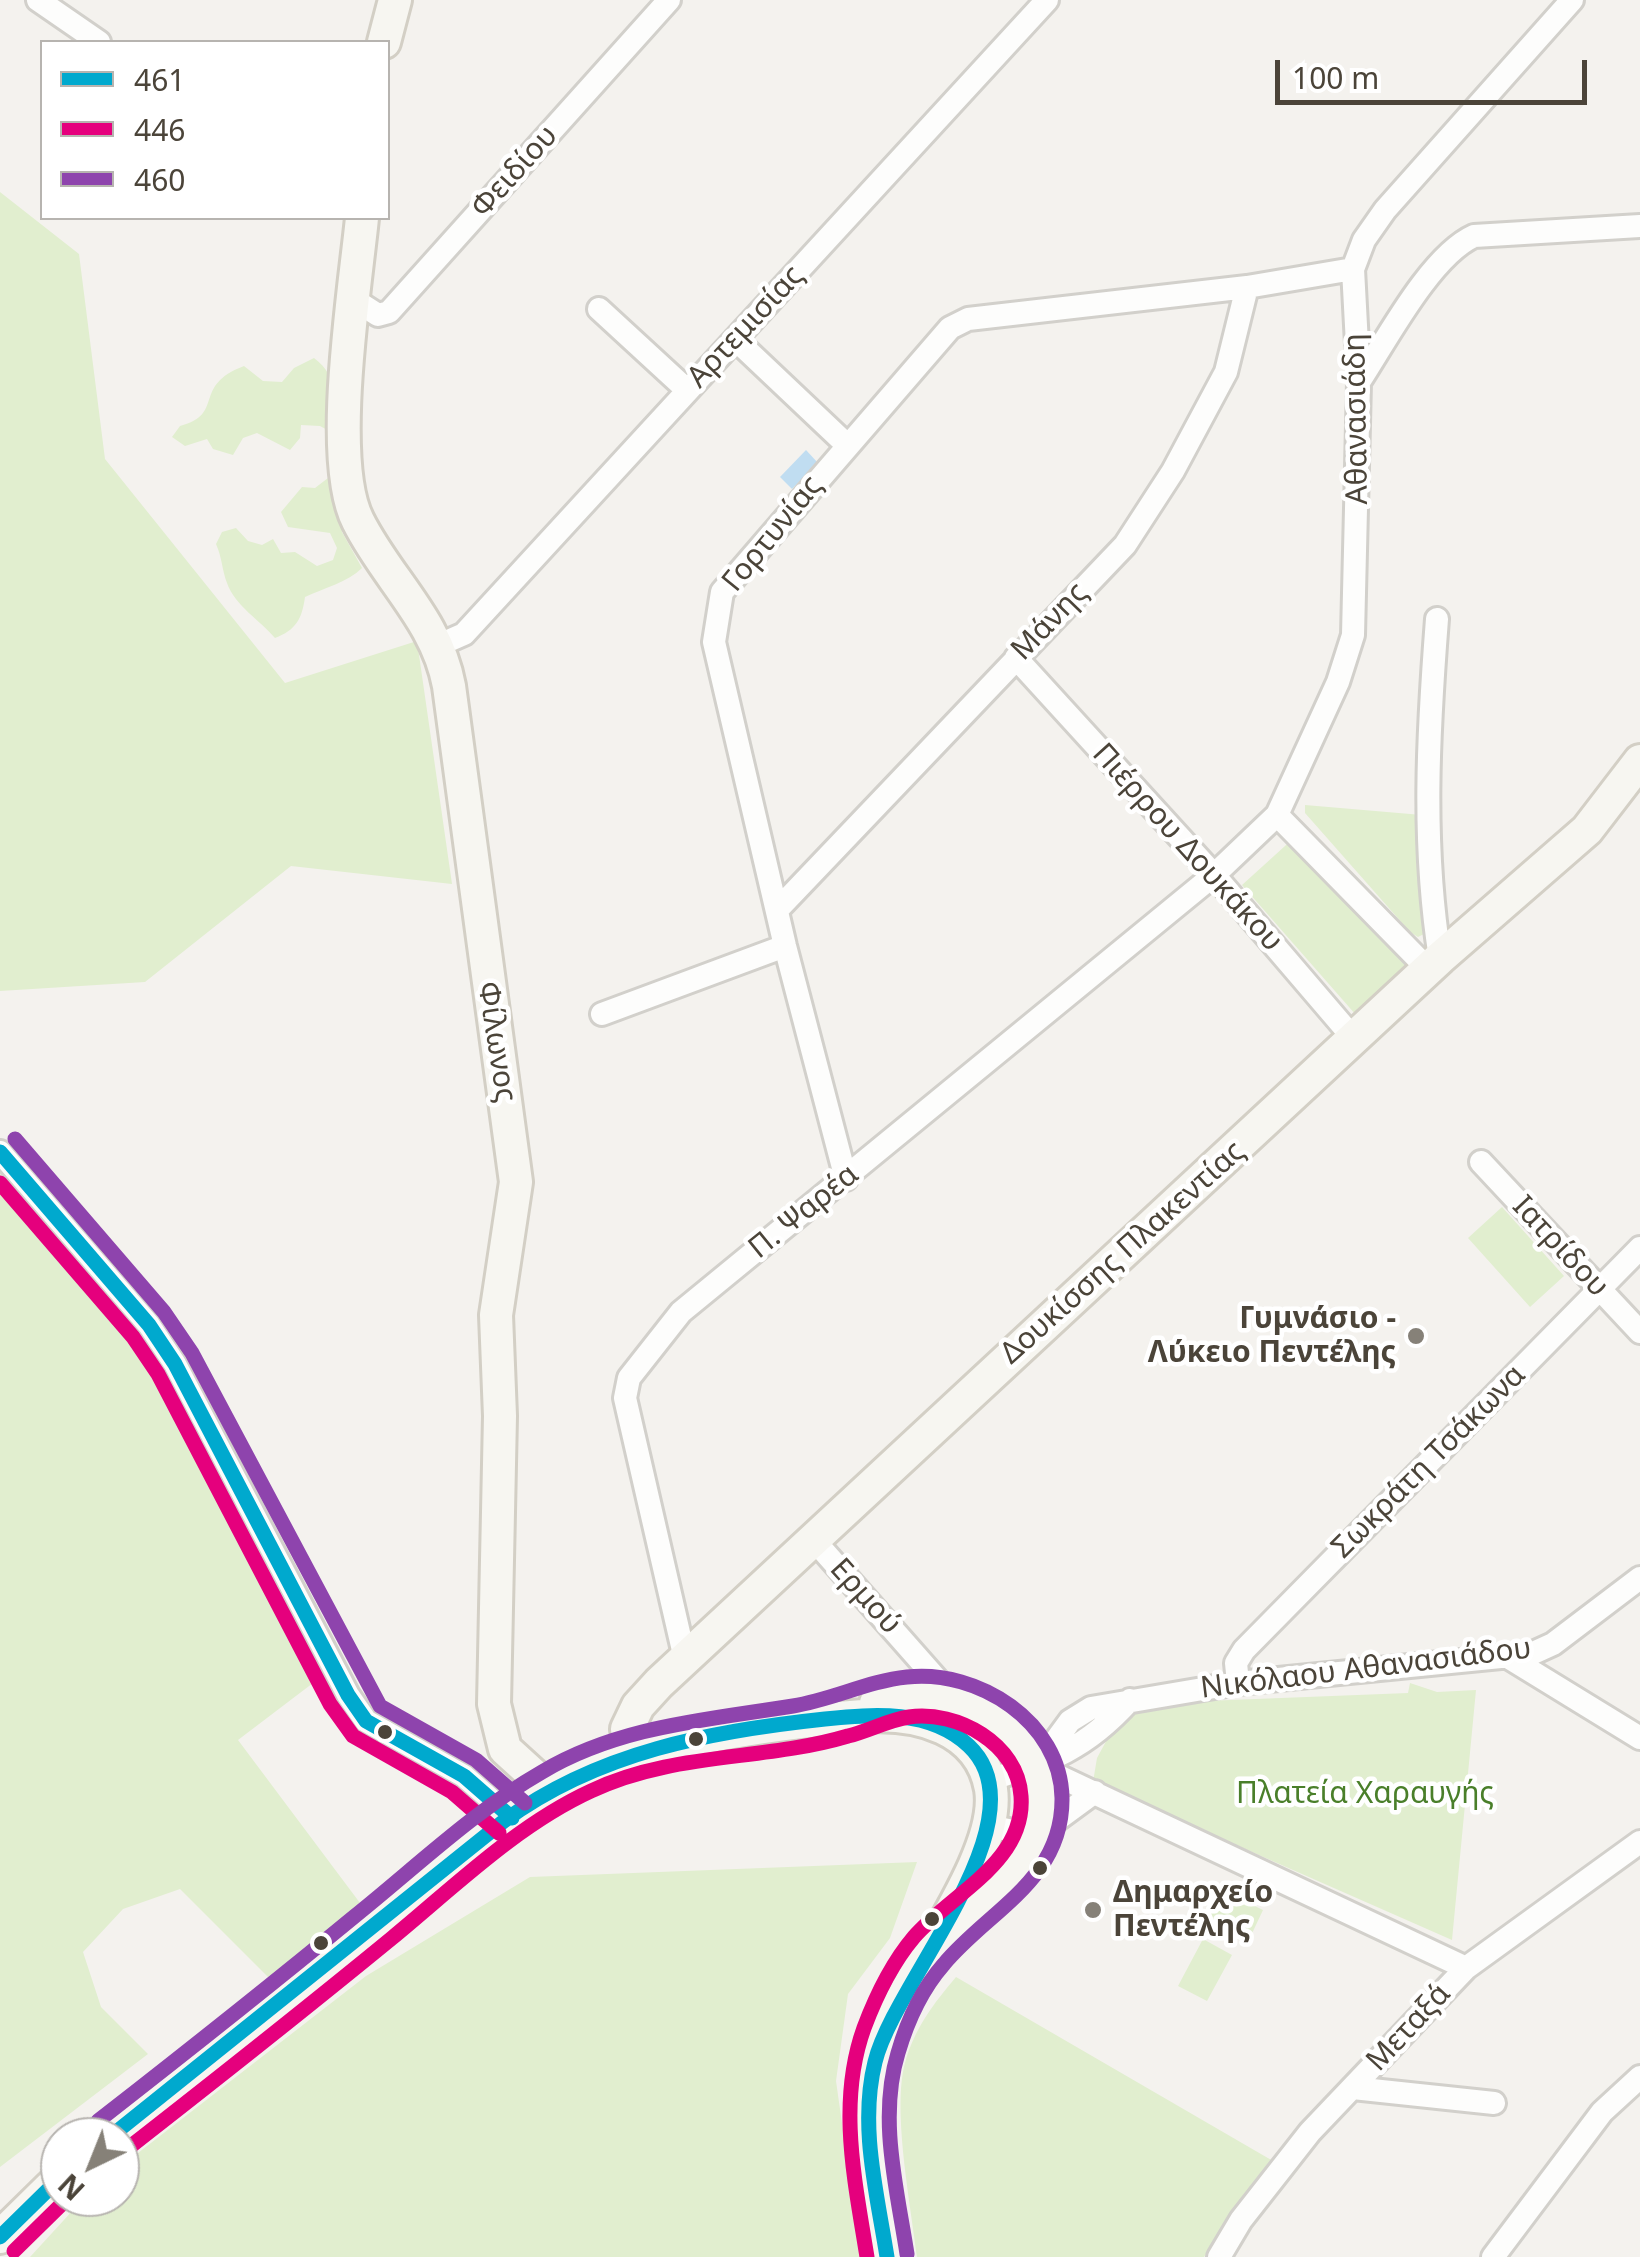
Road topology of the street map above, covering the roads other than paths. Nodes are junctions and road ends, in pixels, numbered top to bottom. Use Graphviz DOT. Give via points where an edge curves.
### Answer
graph roads {
  1 [pos="38,0"];
  2 [pos="395,0"];
  3 [pos="669,0"];
  4 [pos="1047,0"];
  5 [pos="1572,0"];
  6 [pos="97,40"];
  7 [pos="385,40"];
  8 [pos="362,220"];
  9 [pos="1640,226"];
  10 [pos="1353,269"];
  11 [pos="1246,287"];
  12 [pos="353,299"];
  13 [pos="599,309"];
  14 [pos="735,339"];
  15 [pos="1359,382"];
  16 [pos="688,390"];
  17 [pos="847,445"];
  18 [pos="1437,620"];
  19 [pos="439,645"];
  20 [pos="1016,658"];
  21 [pos="1640,761"];
  22 [pos="1277,815"];
  23 [pos="1214,875"];
  24 [pos="778,909"];
  25 [pos="785,946"];
  26 [pos="1434,964"];
  27 [pos="602,1014"];
  28 [pos="1356,1040"];
  29 [pos="0,1152"];
  30 [pos="1481,1162"];
  31 [pos="846,1178"];
  32 [pos="1640,1248"];
  33 [pos="1600,1290"];
  34 [pos="1640,1332"];
  35 [pos="813,1539"];
  36 [pos="1640,1578"];
  37 [pos="1508,1657"];
  38 [pos="685,1658"];
  39 [pos="1238,1684"];
  40 [pos="955,1700"];
  41 [pos="840,1718"];
  42 [pos="1640,1738"];
  43 [pos="633,1754"];
  44 [pos="1037,1766"];
  45 [pos="988,1780"];
  46 [pos="550,1790"];
  47 [pos="1095,1792"];
  48 [pos="512,1818"];
  49 [pos="990,1826"];
  50 [pos="1035,1836"];
  51 [pos="1640,1842"];
  52 [pos="929,1950"];
  53 [pos="1466,1968"];
  54 [pos="1640,2076"];
  55 [pos="1352,2088"];
  56 [pos="1494,2103"];
  57 [pos="135,2117"];
  58 [pos="40,2198"];
  59 [pos="0,2237"];
  60 [pos="887,2257"];
  61 [pos="1220,2257"];
  62 [pos="1493,2257"];
  1 -- 6 [label="street"];
  2 -- 7 [label="main road"];
  3 -- 12 [label="street, Φειδίου" via="389,312 378,315"];
  4 -- 14 [label="street, Αρτεμισίας"];
  5 -- 10 [label="street, Αθανασιάδη" via="1384,210"];
  8 -- 12 [label="main road, Φίλωνος"];
  9 -- 15 [label="street" via="1462,242"];
  10 -- 11 [label="street, Γορτυνίας"];
  10 -- 15 [label="street, Αθανασιάδη"];
  11 -- 17 [label="street, Γορτυνίας" via="968,319 950,328"];
  11 -- 20 [label="street, Μάνης" via="1226,372 1147,516"];
  12 -- 19 [label="main road, Φίλωνος" via="346,409 350,502"];
  13 -- 16 [label="street"];
  14 -- 16 [label="street, Αρτεμισίας"];
  14 -- 17 [label="street"];
  15 -- 22 [label="street, Αθανασιάδη" via="1353,635"];
  16 -- 19 [label="street, Αρτεμισίας" via="464,634"];
  17 -- 24 [label="street, Γορτυνίας" via="722,592 716,616 714,642"];
  18 -- 26 [label="street" via="1427,750"];
  19 -- 46 [label="main road, Φίλωνος" via="516,1182 496,1315 494,1704 505,1748"];
  20 -- 23 [label="street, Πιέρρου Δουκάκου"];
  20 -- 24 [label="street, Μάνης"];
  21 -- 26 [label="main road, Δουκίσσης Πλακεντίας" via="1587,830"];
  22 -- 23 [label="street, Αθανασιάδη"];
  22 -- 26 [label="street"];
  23 -- 28 [label="street, Πιέρρου Δουκάκου"];
  23 -- 31 [label="street, Π. Ψαρέα"];
  24 -- 25 [label="street, Γορτυνίας"];
  25 -- 27 [label="street"];
  25 -- 31 [label="street, Γορτυνίας"];
  26 -- 28 [label="main road, Δουκίσσης Πλακεντίας"];
  28 -- 35 [label="main road, Δουκίσσης Πλακεντίας"];
  29 -- 48 [label="street" via="176,1364 366,1720 464,1776"];
  30 -- 33 [label="street, Ιατρίδου"];
  31 -- 38 [label="street, Π. Ψαρέα" via="681,1312 629,1378 625,1398"];
  32 -- 33 [label="street, Σωκράτη Τσάκωνα"];
  33 -- 34 [label="street, Ιατρίδου"];
  33 -- 39 [label="street, Σωκράτη Τσάκωνα" via="1244,1650 1236,1663"];
  35 -- 38 [label="main road, Δουκίσσης Πλακεντίας"];
  35 -- 40 [label="street, Ερμού"];
  36 -- 37 [label="street, Νικόλαου Αθανασιάδου" via="1553,1644"];
  37 -- 39 [label="street, Νικόλαου Αθανασιάδου"];
  37 -- 42 [label="street"];
  38 -- 43 [label="main road, Δουκίσσης Πλακεντίας" via="638,1706 626,1738"];
  39 -- 44 [label="street, Νικόλαου Αθανασιάδου" via="1090,1708 1070,1720"];
  40 -- 41 [label="main road" via="892,1698"];
  40 -- 44 [label="main road" via="997,1721"];
  41 -- 43 [label="main road"];
  41 -- 45 [label="main road" via="879,1715 937,1724 974,1752"];
  43 -- 46 [label="main road"];
  44 -- 45 [label="street"];
  44 -- 47 [label="street"];
  44 -- 50 [label="main road" via="1042,1803"];
  45 -- 49 [label="main road"];
  46 -- 48 [label="main road"];
  47 -- 50 [label="street"];
  47 -- 53 [label="street"];
  48 -- 57 [label="main road"];
  49 -- 50 [label="street"];
  49 -- 52 [label="main road"];
  50 -- 52 [label="main road" via="1018,1871"];
  51 -- 53 [label="street, Μεταξά"];
  52 -- 60 [label="main road" via="874,2062 873,2156"];
  53 -- 55 [label="street, Μεταξά"];
  54 -- 62 [label="street" via="1602,2112"];
  55 -- 56 [label="street"];
  55 -- 61 [label="street, Μεταξά" via="1266,2186"];
  58 -- 59 [label="main road"];
}
